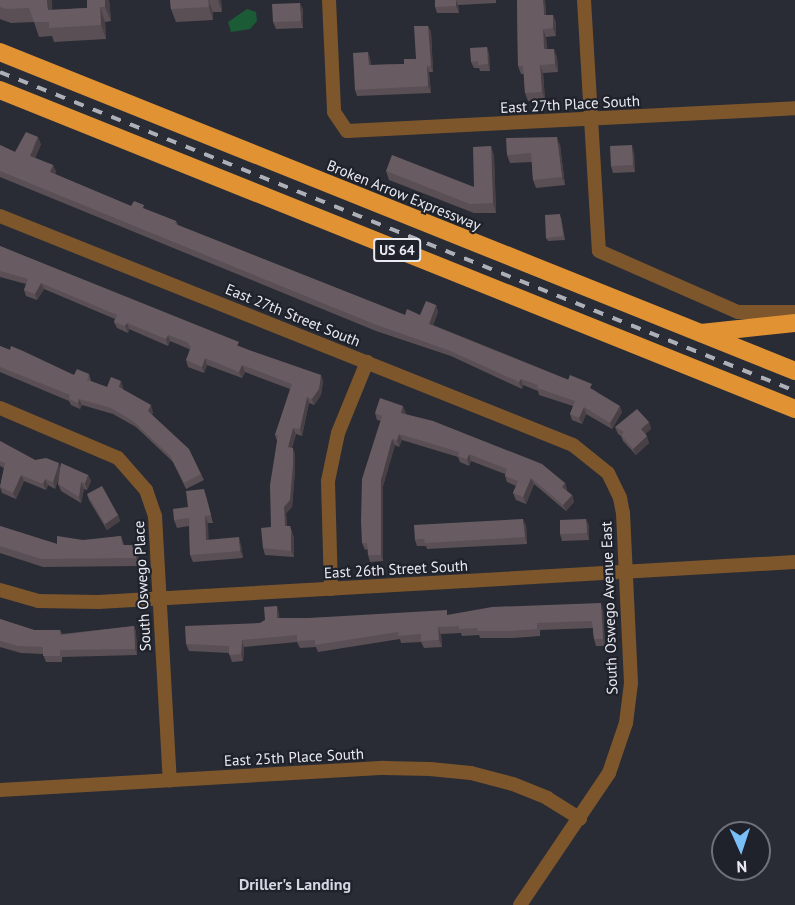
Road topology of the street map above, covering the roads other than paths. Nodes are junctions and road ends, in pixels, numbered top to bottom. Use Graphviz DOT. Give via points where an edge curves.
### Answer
graph roads {
  1 [pos="329,0"];
  2 [pos="584,0"];
  3 [pos="0,52"];
  4 [pos="0,90"];
  5 [pos="795,108"];
  6 [pos="590,119"];
  7 [pos="0,216"];
  8 [pos="795,312"];
  9 [pos="795,323"];
  10 [pos="700,333"];
  11 [pos="367,362"];
  12 [pos="795,371"];
  13 [pos="0,408"];
  14 [pos="795,409"];
  15 [pos="573,445"];
  16 [pos="795,562"];
  17 [pos="626,572"];
  18 [pos="331,589"];
  19 [pos="0,590"];
  20 [pos="160,598"];
  21 [pos="170,781"];
  22 [pos="0,790"];
  23 [pos="580,819"];
  24 [pos="520,905"];
  1 -- 6 [label="street, East 27th Place South" via="334,112 347,131"];
  2 -- 6 [label="street"];
  3 -- 10 [label="highway, Broken Arrow Expressway / US 64"];
  4 -- 14 [label="highway, US 64"];
  5 -- 6 [label="street, East 27th Place South"];
  6 -- 8 [label="street" via="597,246 615,261 738,312"];
  7 -- 11 [label="street, East 27th Street South"];
  9 -- 10 [label="highway"];
  10 -- 12 [label="highway, Broken Arrow Expressway / US 64"];
  11 -- 15 [label="street, East 27th Street South"];
  11 -- 18 [label="street" via="338,433 328,481"];
  13 -- 20 [label="street, South Oswego Place" via="102,449 136,475 155,516"];
  15 -- 17 [label="street, South Oswego Avenue East" via="599,463 620,498"];
  16 -- 17 [label="street, East 26th Street South"];
  17 -- 18 [label="street, East 26th Street South"];
  17 -- 23 [label="street, South Oswego Avenue East" via="631,683 626,723 609,773"];
  18 -- 20 [label="street, East 26th Street South"];
  19 -- 20 [label="street, East 26th Street South" via="38,601"];
  20 -- 21 [label="street, South Oswego Place"];
  21 -- 22 [label="street, East 25th Place South"];
  21 -- 23 [label="street, East 25th Place South" via="384,768 430,769 471,773 513,784 547,798"];
  23 -- 24 [label="street, South Oswego Avenue East"];
}
